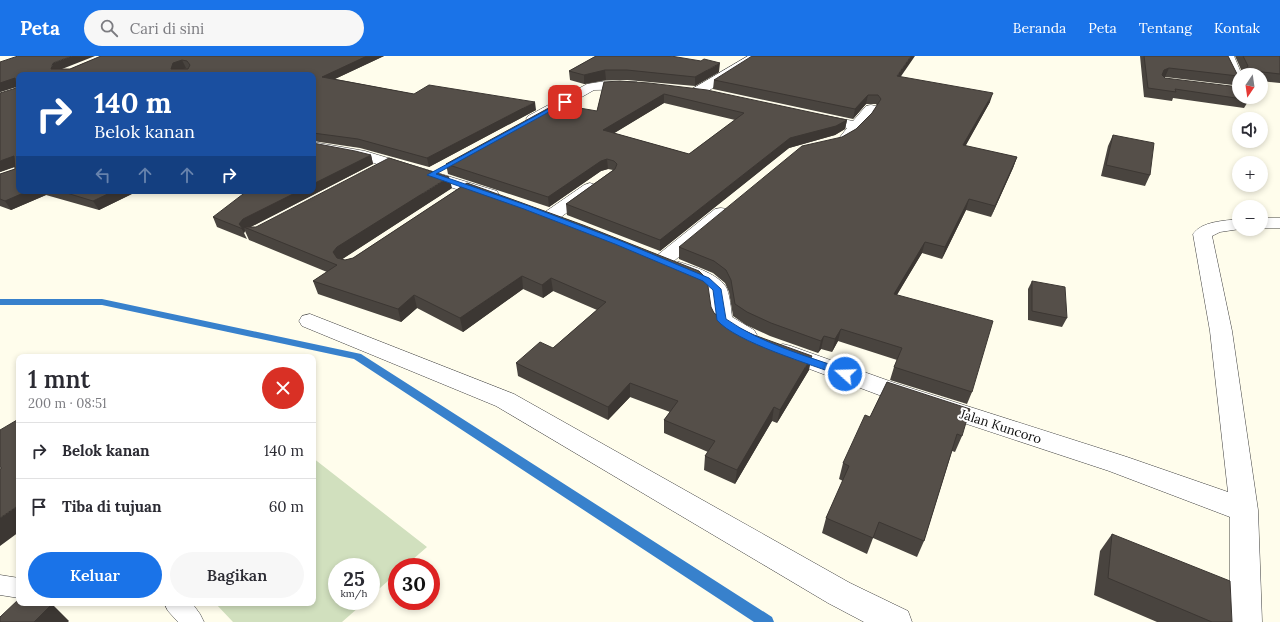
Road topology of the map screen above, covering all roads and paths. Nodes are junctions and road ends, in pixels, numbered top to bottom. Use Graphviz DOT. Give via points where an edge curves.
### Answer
graph roads {
  1 [pos="756,56"];
  2 [pos="1228,56"];
  3 [pos="1232,70"];
  4 [pos="647,86"];
  5 [pos="683,90"];
  6 [pos="697,92"];
  7 [pos="720,96"];
  8 [pos="870,109"];
  9 [pos="803,115"];
  10 [pos="522,125"];
  11 [pos="856,126"];
  12 [pos="834,142"];
  13 [pos="316,146"];
  14 [pos="390,163"];
  15 [pos="370,174"];
  16 [pos="601,180"];
  17 [pos="466,188"];
  18 [pos="446,200"];
  19 [pos="512,202"];
  20 [pos="735,202"];
  21 [pos="1268,223"];
  22 [pos="1280,223"];
  23 [pos="571,224"];
  24 [pos="1232,225"];
  25 [pos="310,321"];
  26 [pos="1244,510"];
  27 [pos="0,585"];
  28 [pos="16,588"];
  29 [pos="179,606"];
  30 [pos="192,622"];
  31 [pos="896,622"];
  32 [pos="1246,622"];
  1 -- 6 [label="street"];
  2 -- 3 [label="street"];
  4 -- 10 [label="street" via="615,84 591,87"];
  5 -- 6 [label="street"];
  6 -- 7 [label="street"];
  8 -- 11 [label="street"];
  9 -- 11 [label="street"];
  11 -- 12 [label="street" via="848,137"];
  13 -- 14 [label="street" via="346,150"];
  14 -- 15 [label="street"];
  14 -- 17 [label="street" via="438,171"];
  16 -- 23 [label="street" via="542,213"];
  17 -- 18 [label="street"];
  17 -- 19 [label="street"];
  20 -- 26 [label="street, Jalan Kuncoro" via="653,257 706,280 717,289 722,320 737,331 764,344 887,389 1118,464"];
  21 -- 22 [label="street"];
  24 -- 26 [label="street" via="1216,227 1202,234 1221,331"];
  25 -- 31 [label="street" via="504,400 839,593"];
  26 -- 32 [label="street"];
  27 -- 28 [label="lane"];
  29 -- 30 [label="lane"];
}
